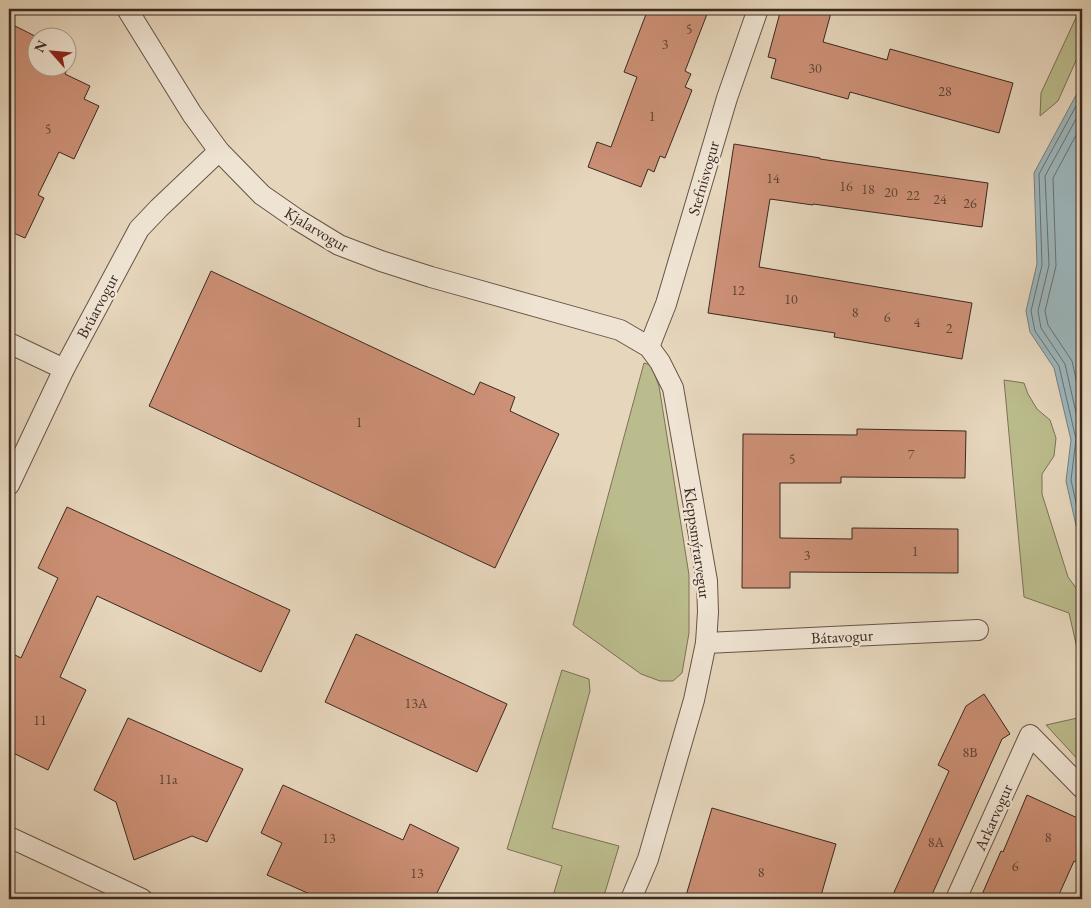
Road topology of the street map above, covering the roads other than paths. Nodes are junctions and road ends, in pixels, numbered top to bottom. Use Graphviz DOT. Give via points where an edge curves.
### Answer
graph roads {
  1 [pos="127,9"];
  2 [pos="758,9"];
  3 [pos="219,151"];
  4 [pos="9,343"];
  5 [pos="649,348"];
  6 [pos="64,369"];
  7 [pos="9,485"];
  8 [pos="978,630"];
  9 [pos="706,642"];
  10 [pos="1082,788"];
  11 [pos="9,837"];
  12 [pos="648,859"];
  13 [pos="142,899"];
  14 [pos="631,899"];
  15 [pos="642,899"];
  16 [pos="956,899"];
  1 -- 3 [label="street, Kjalarvogur" via="192,114"];
  2 -- 5 [label="street, Stefnisvogur" via="727,98 666,304"];
  3 -- 5 [label="street, Kjalarvogur" via="262,195 339,245 431,277 620,330"];
  3 -- 6 [label="street, Brúarvogur" via="139,230"];
  4 -- 6 [label="street"];
  5 -- 9 [label="street, Kleppsmýrarvegur" via="673,388 707,582"];
  6 -- 7 [label="street, Brúarvogur"];
  8 -- 9 [label="street, Bátavogur"];
  9 -- 12 [label="street, Kleppsmýrarvegur" via="694,700"];
  10 -- 16 [label="street, Arkarvogur" via="1030,735"];
  11 -- 13 [label="street"];
  12 -- 14 [label="street, Kleppsmýrarvegur"];
  12 -- 15 [label="street, Kleppsmýrarvegur"];
}
